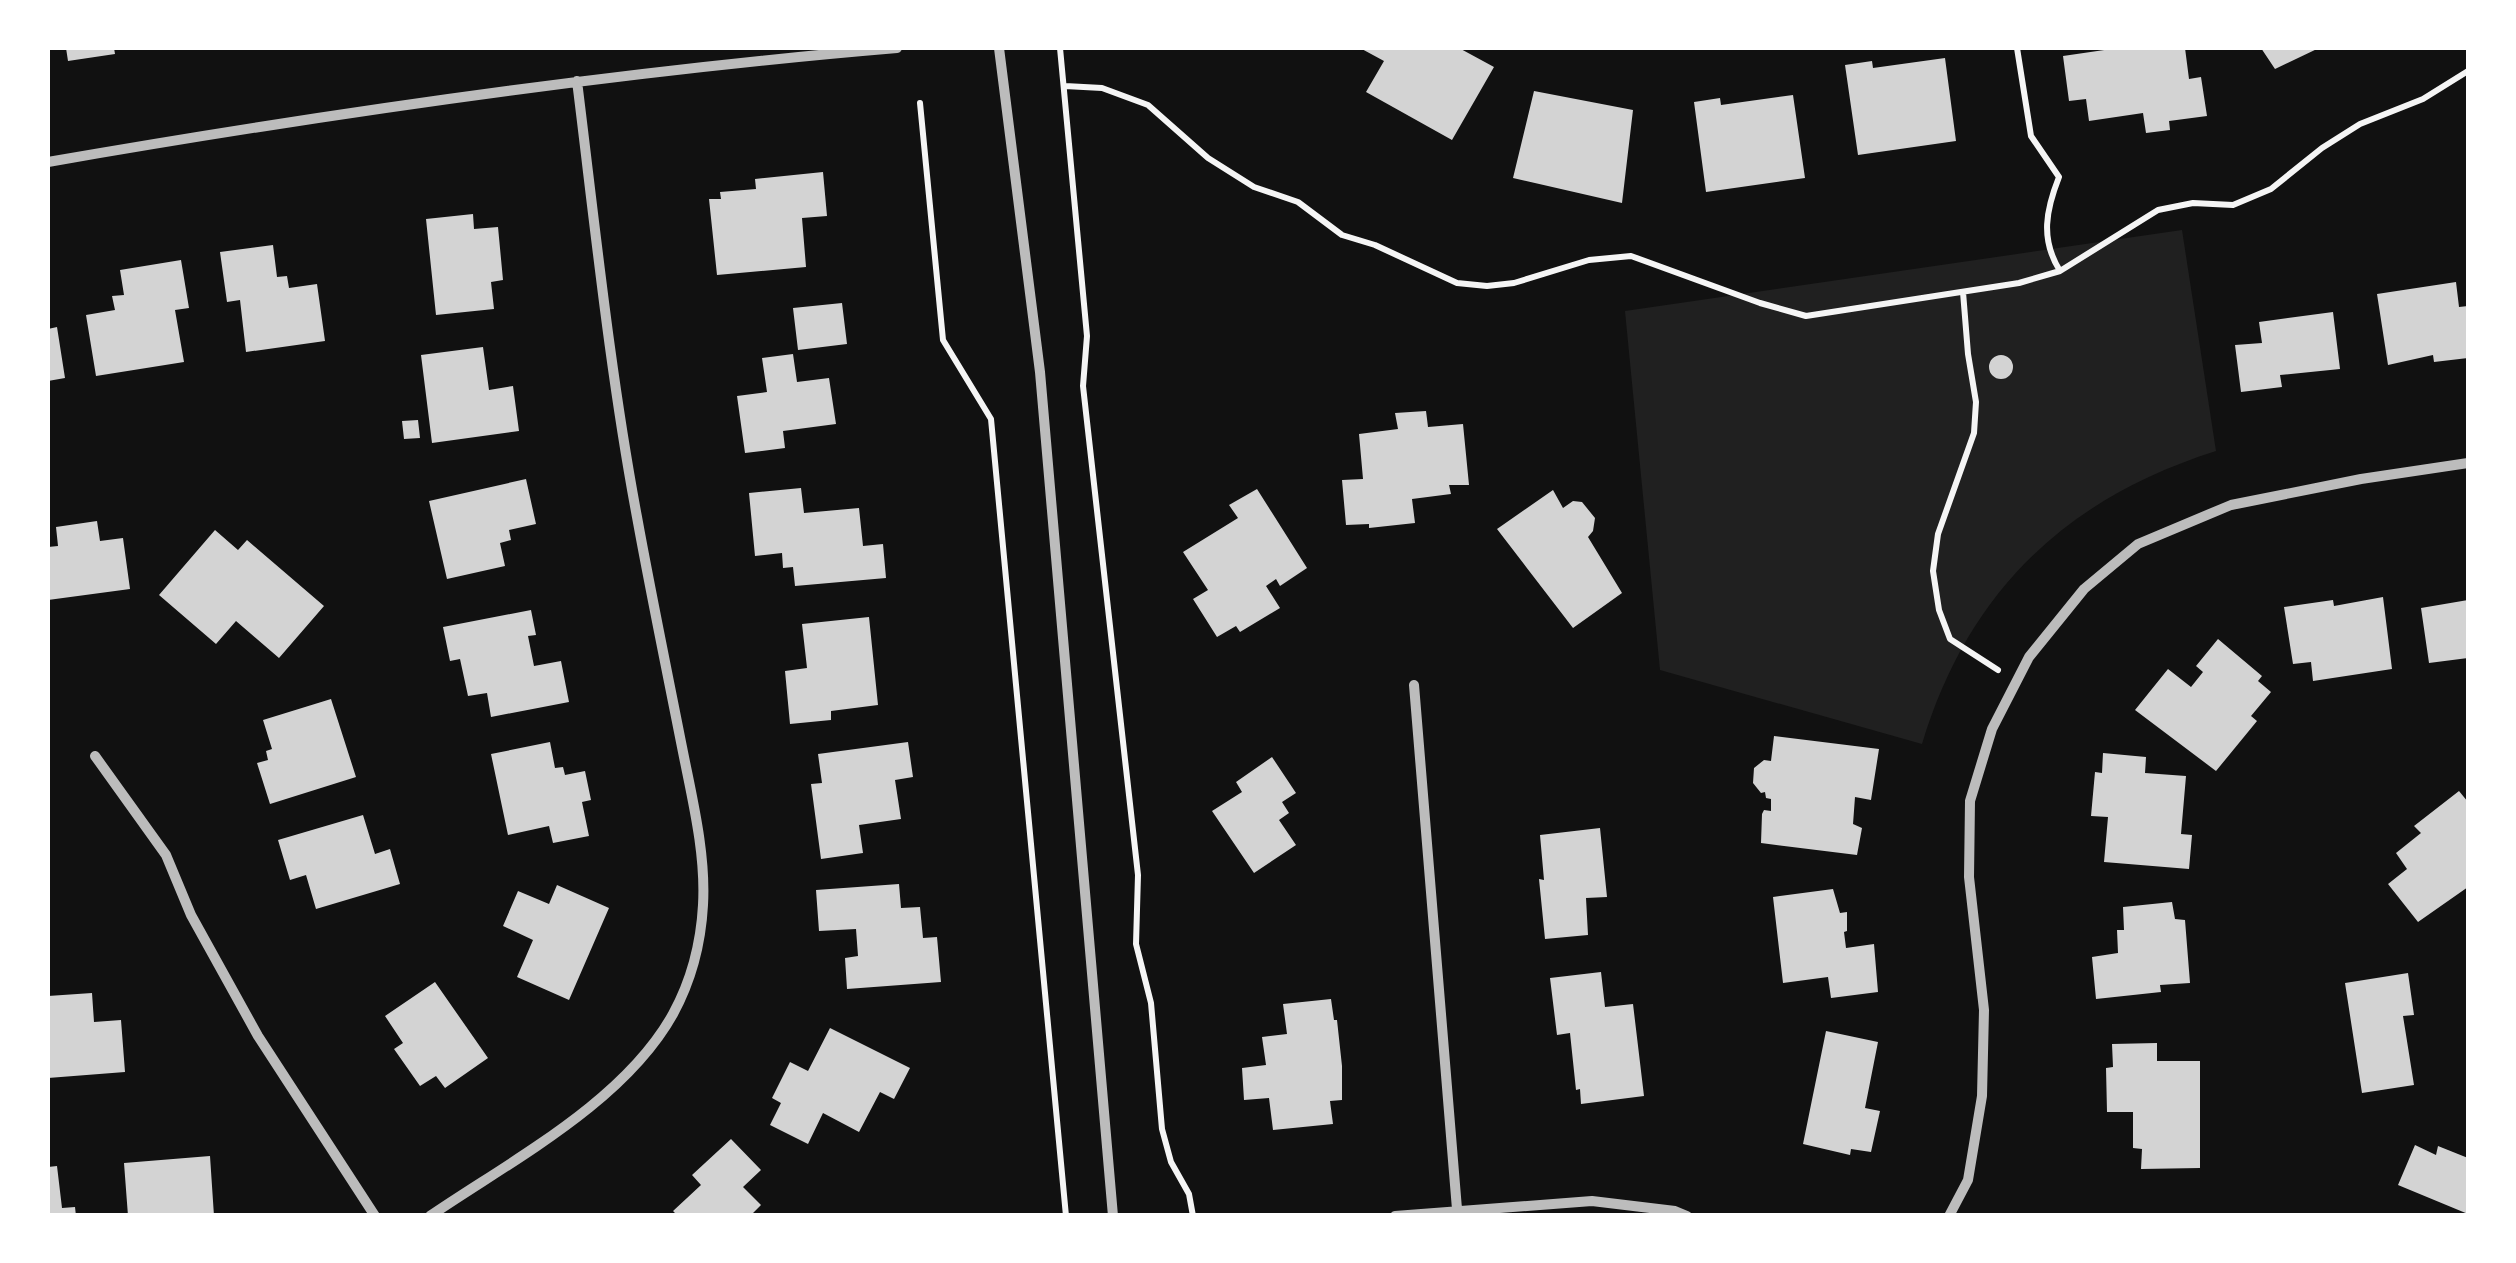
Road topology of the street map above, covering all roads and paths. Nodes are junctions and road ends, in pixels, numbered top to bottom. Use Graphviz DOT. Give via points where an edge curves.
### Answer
graph roads {
  1 [pos="897,48"];
  2 [pos="999,48"];
  3 [pos="1060,48"];
  4 [pos="2017,48"];
  5 [pos="2468,71"];
  6 [pos="577,81"];
  7 [pos="1066,86"];
  8 [pos="920,102"];
  9 [pos="48,162"];
  10 [pos="2060,271"];
  11 [pos="1963,292"];
  12 [pos="2468,463"];
  13 [pos="2016,682"];
  14 [pos="1414,685"];
  15 [pos="95,756"];
  16 [pos="1458,1209"];
  17 [pos="375,1216"];
  18 [pos="430,1216"];
  19 [pos="1066,1216"];
  20 [pos="1113,1216"];
  21 [pos="1193,1216"];
  22 [pos="1395,1216"];
  23 [pos="1687,1216"];
  24 [pos="1949,1216"];
  1 -- 6 [label="street"];
  2 -- 20 [label="street" via="1040,372"];
  3 -- 7 [label="path"];
  4 -- 10 [label="path" via="2031,136 2059,177 2046,231"];
  5 -- 10 [label="path" via="2423,100 2360,124 2271,189 2233,205 2158,210"];
  6 -- 9 [label="street"];
  6 -- 18 [label="street" via="615,384 692,797 703,904 692,968 646,1053 567,1122"];
  7 -- 11 [label="path" via="1102,88 1148,105 1208,158 1254,187 1298,202 1342,235 1457,283 1514,282 1631,256 1806,316"];
  7 -- 21 [label="path" via="1087,336 1083,386 1138,875 1136,944 1151,1003 1162,1129"];
  8 -- 19 [label="path" via="943,340 990,419"];
  10 -- 11 [label="path"];
  11 -- 13 [label="path" via="1974,433 1938,534 1933,571 1950,638"];
  12 -- 13 [label="street" via="2231,505 2138,544 2084,588"];
  13 -- 24 [label="street" via="1992,729 1970,802 1968,877 1984,1010 1982,1096 1968,1180"];
  14 -- 16 [label="street"];
  15 -- 17 [label="street" via="166,855 258,1036"];
  16 -- 22 [label="street"];
  16 -- 23 [label="street" via="1592,1201"];
}
